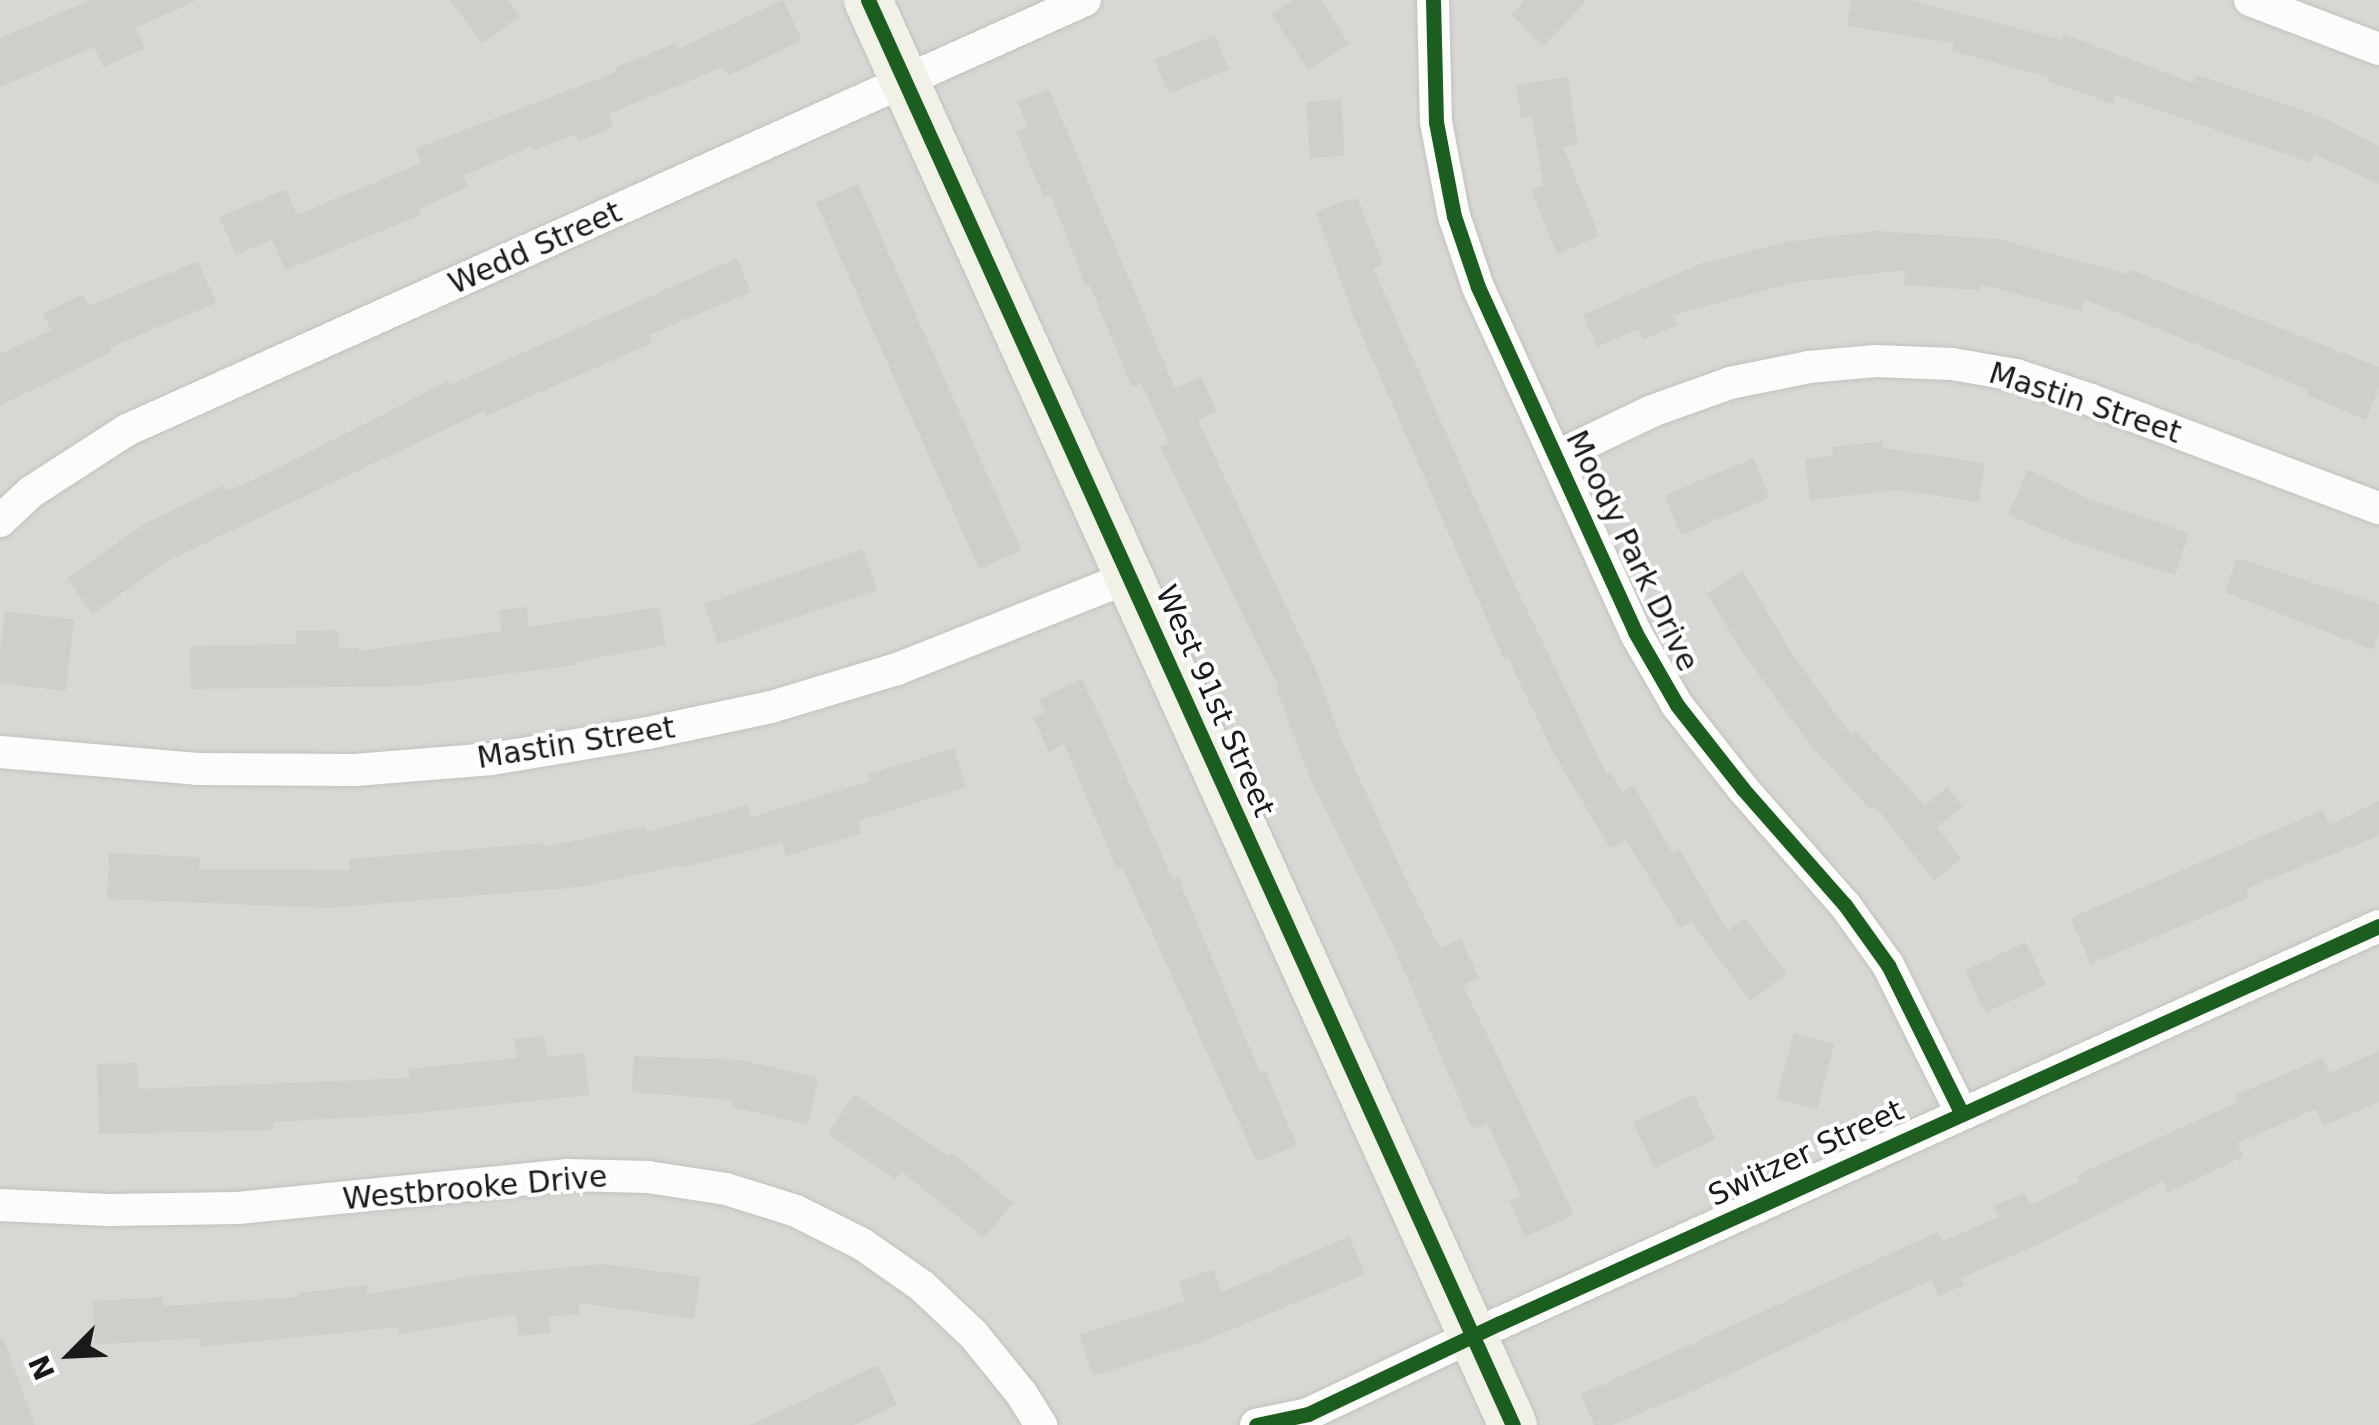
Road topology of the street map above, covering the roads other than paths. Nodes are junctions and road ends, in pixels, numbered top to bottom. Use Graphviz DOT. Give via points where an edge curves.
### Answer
graph roads {
  1 [pos="868,0"];
  2 [pos="1085,0"];
  3 [pos="1433,0"];
  4 [pos="2250,0"];
  5 [pos="2379,49"];
  6 [pos="906,83"];
  7 [pos="1556,457"];
  8 [pos="2379,508"];
  9 [pos="0,521"];
  10 [pos="1129,577"];
  11 [pos="0,752"];
  12 [pos="2379,926"];
  13 [pos="1961,1112"];
  14 [pos="0,1205"];
  15 [pos="1472,1335"];
  16 [pos="1304,1420"];
  17 [pos="1041,1425"];
  18 [pos="1256,1425"];
  19 [pos="1513,1425"];
  1 -- 6 [label="street, West 91st Street"];
  2 -- 6 [label="street, Wedd Street"];
  3 -- 7 [label="street, Moody Park Drive" via="1436,122 1454,216 1478,288"];
  4 -- 5 [label="street"];
  6 -- 9 [label="street, Wedd Street" via="127,430 30,492"];
  6 -- 10 [label="street, West 91st Street"];
  7 -- 8 [label="street, Mastin Street" via="1730,383 1809,366 1952,364 2091,400"];
  7 -- 13 [label="street, Moody Park Drive" via="1635,632 1677,704 1888,965"];
  10 -- 11 [label="street, Mastin Street" via="897,669 771,706 512,756 355,770 217,769"];
  10 -- 15 [label="street, West 91st Street"];
  12 -- 13 [label="street, Switzer Street"];
  13 -- 15 [label="street, Switzer Street"];
  14 -- 17 [label="street, Westbrooke Drive" via="238,1208 568,1175 648,1177 726,1189 796,1211 862,1244 922,1286 973,1334"];
  15 -- 16 [label="street, Switzer Street"];
  15 -- 19 [label="street, West 91st Street"];
  16 -- 18 [label="street, Switzer Street"];
}
